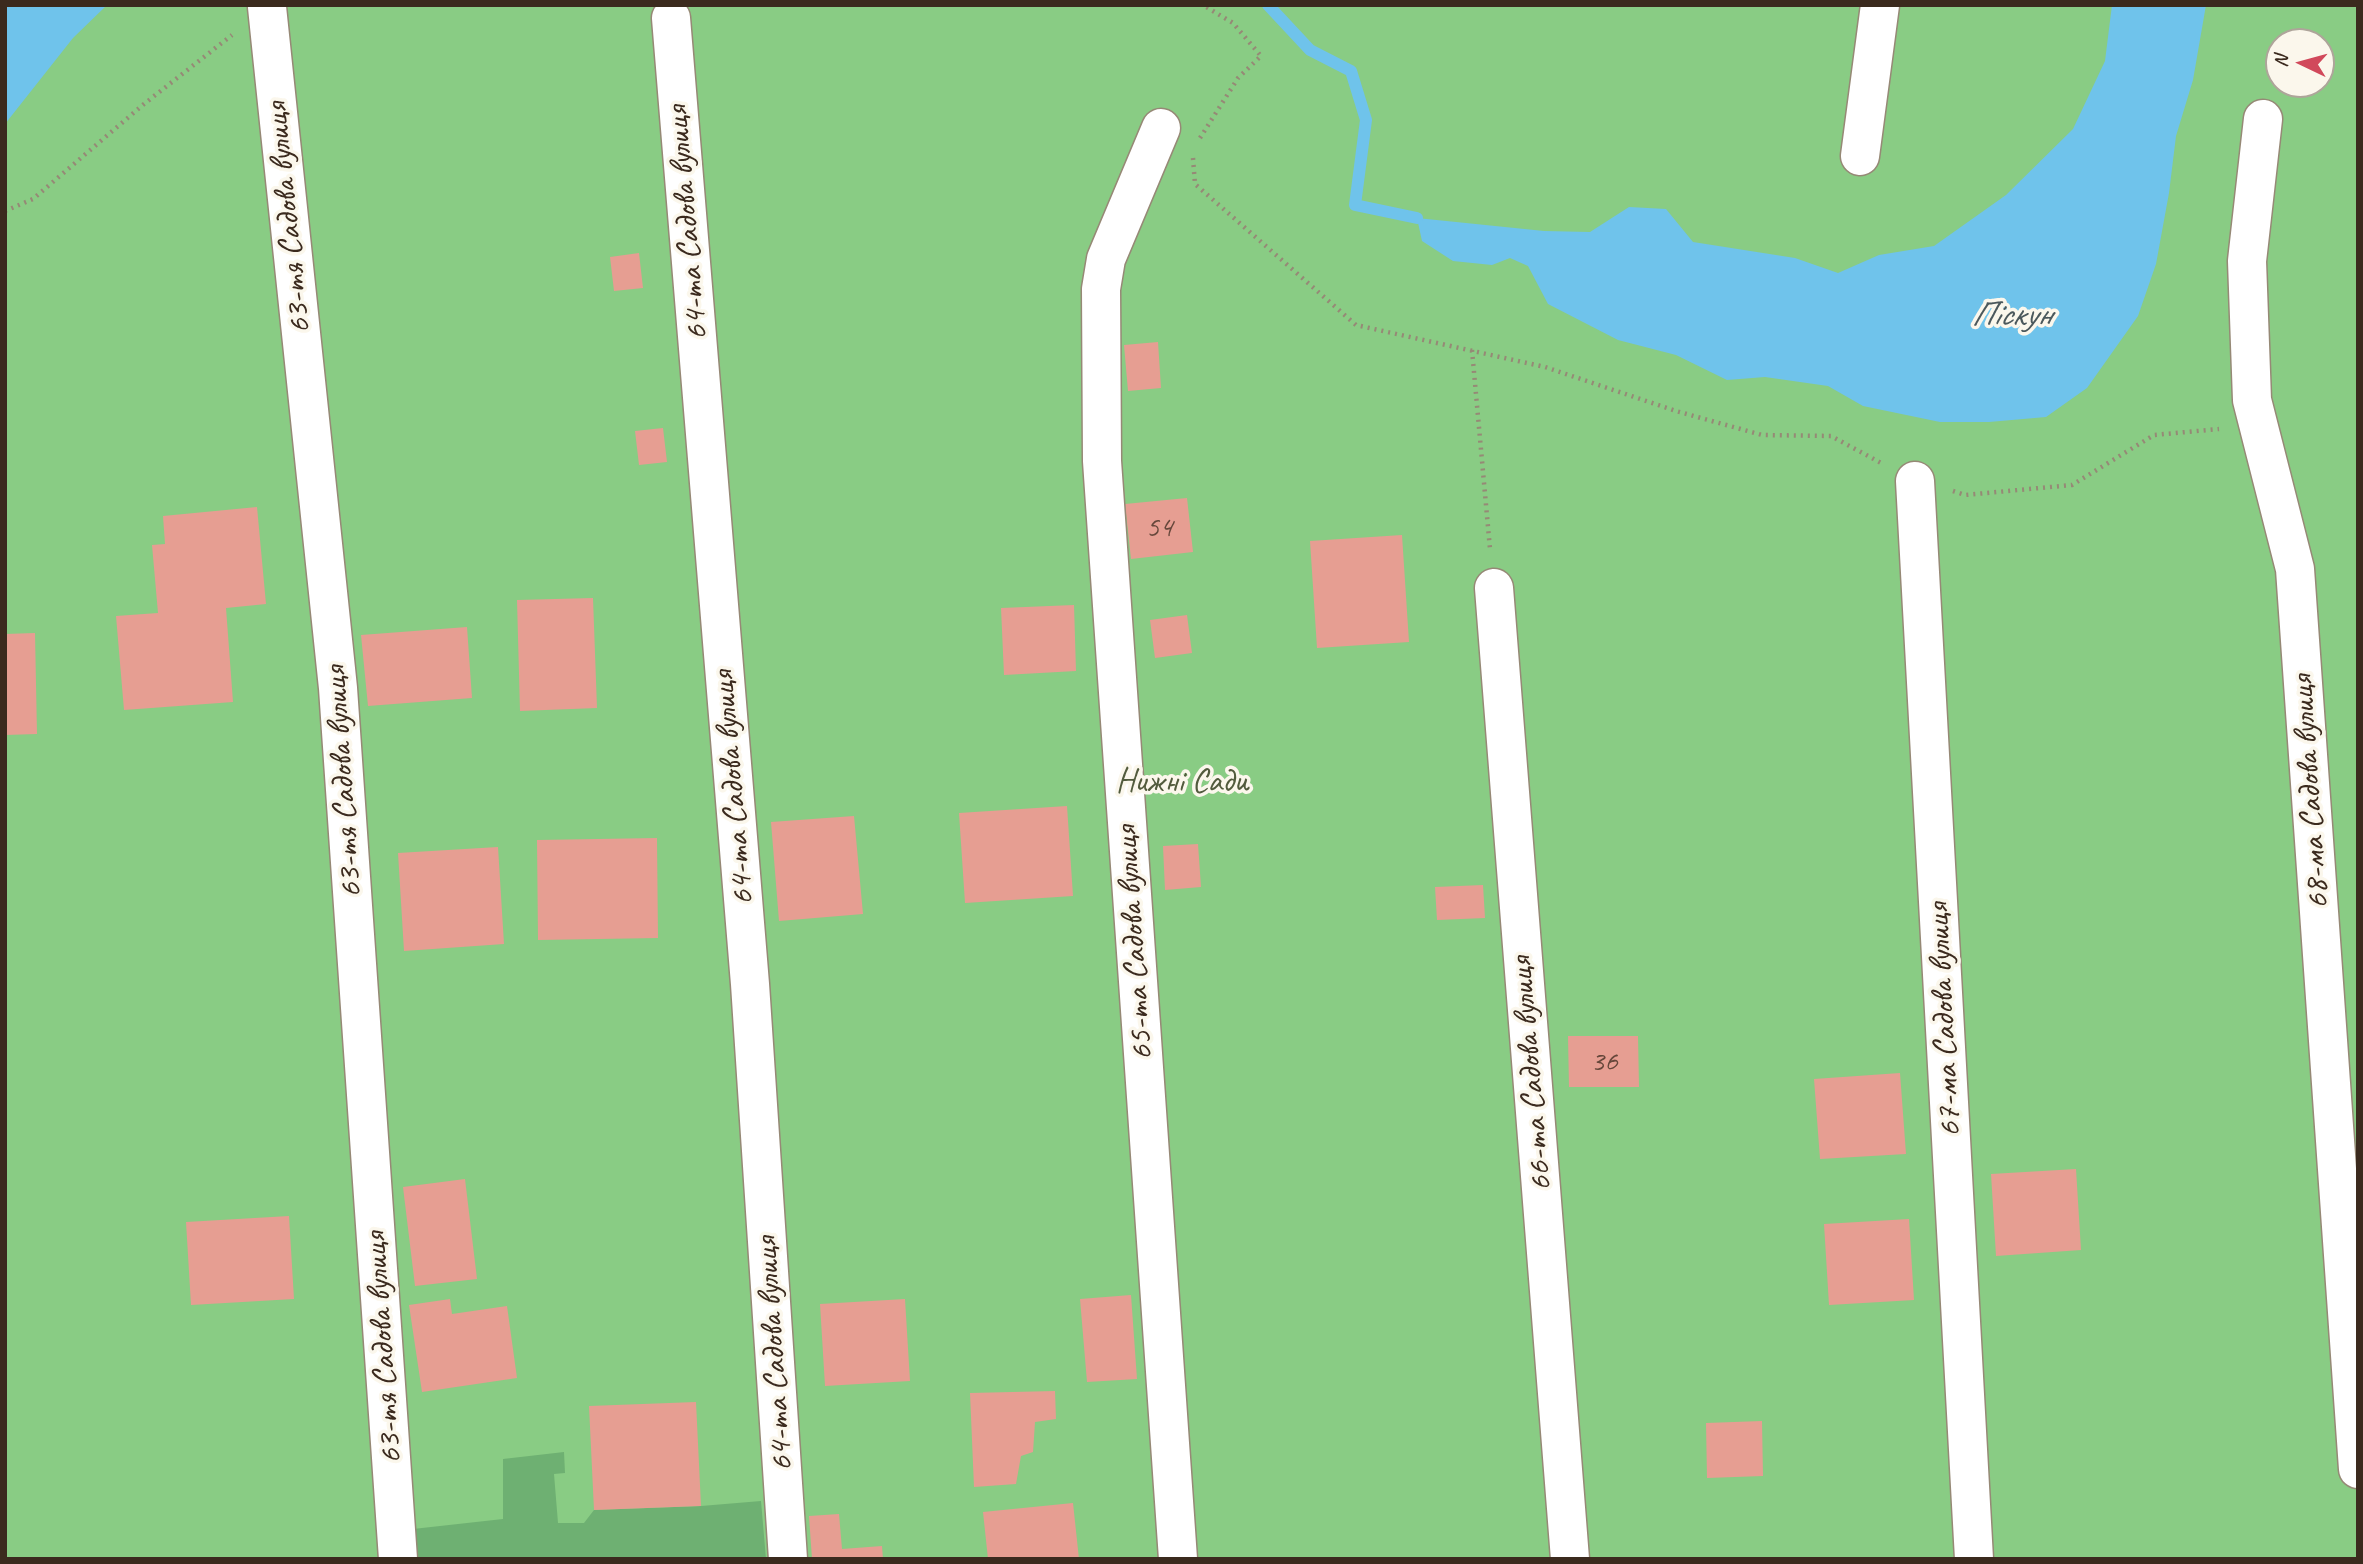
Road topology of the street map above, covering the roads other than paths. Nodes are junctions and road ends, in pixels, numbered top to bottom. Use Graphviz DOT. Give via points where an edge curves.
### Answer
graph roads {
  1 [pos="1880,5"];
  2 [pos="267,8"];
  3 [pos="671,18"];
  4 [pos="2263,119"];
  5 [pos="1161,128"];
  6 [pos="1860,156"];
  7 [pos="1915,481"];
  8 [pos="1494,589"];
  9 [pos="2358,1469"];
  10 [pos="398,1559"];
  11 [pos="789,1559"];
  12 [pos="1178,1559"];
  13 [pos="1570,1559"];
  14 [pos="1974,1559"];
  1 -- 6 [label="street"];
  2 -- 10 [label="street, 63-тя Садова вулиця" via="338,688"];
  3 -- 11 [label="street, 64-та Садова вулиця" via="750,984"];
  4 -- 9 [label="street, 68-ма Садова вулиця" via="2247,261 2252,400 2295,569"];
  5 -- 12 [label="street, 65-та Садова вулиця" via="1107,259 1101,289 1102,447"];
  7 -- 14 [label="street, 67-ма Садова вулиця"];
  8 -- 13 [label="street, 66-та Садова вулиця"];
}
